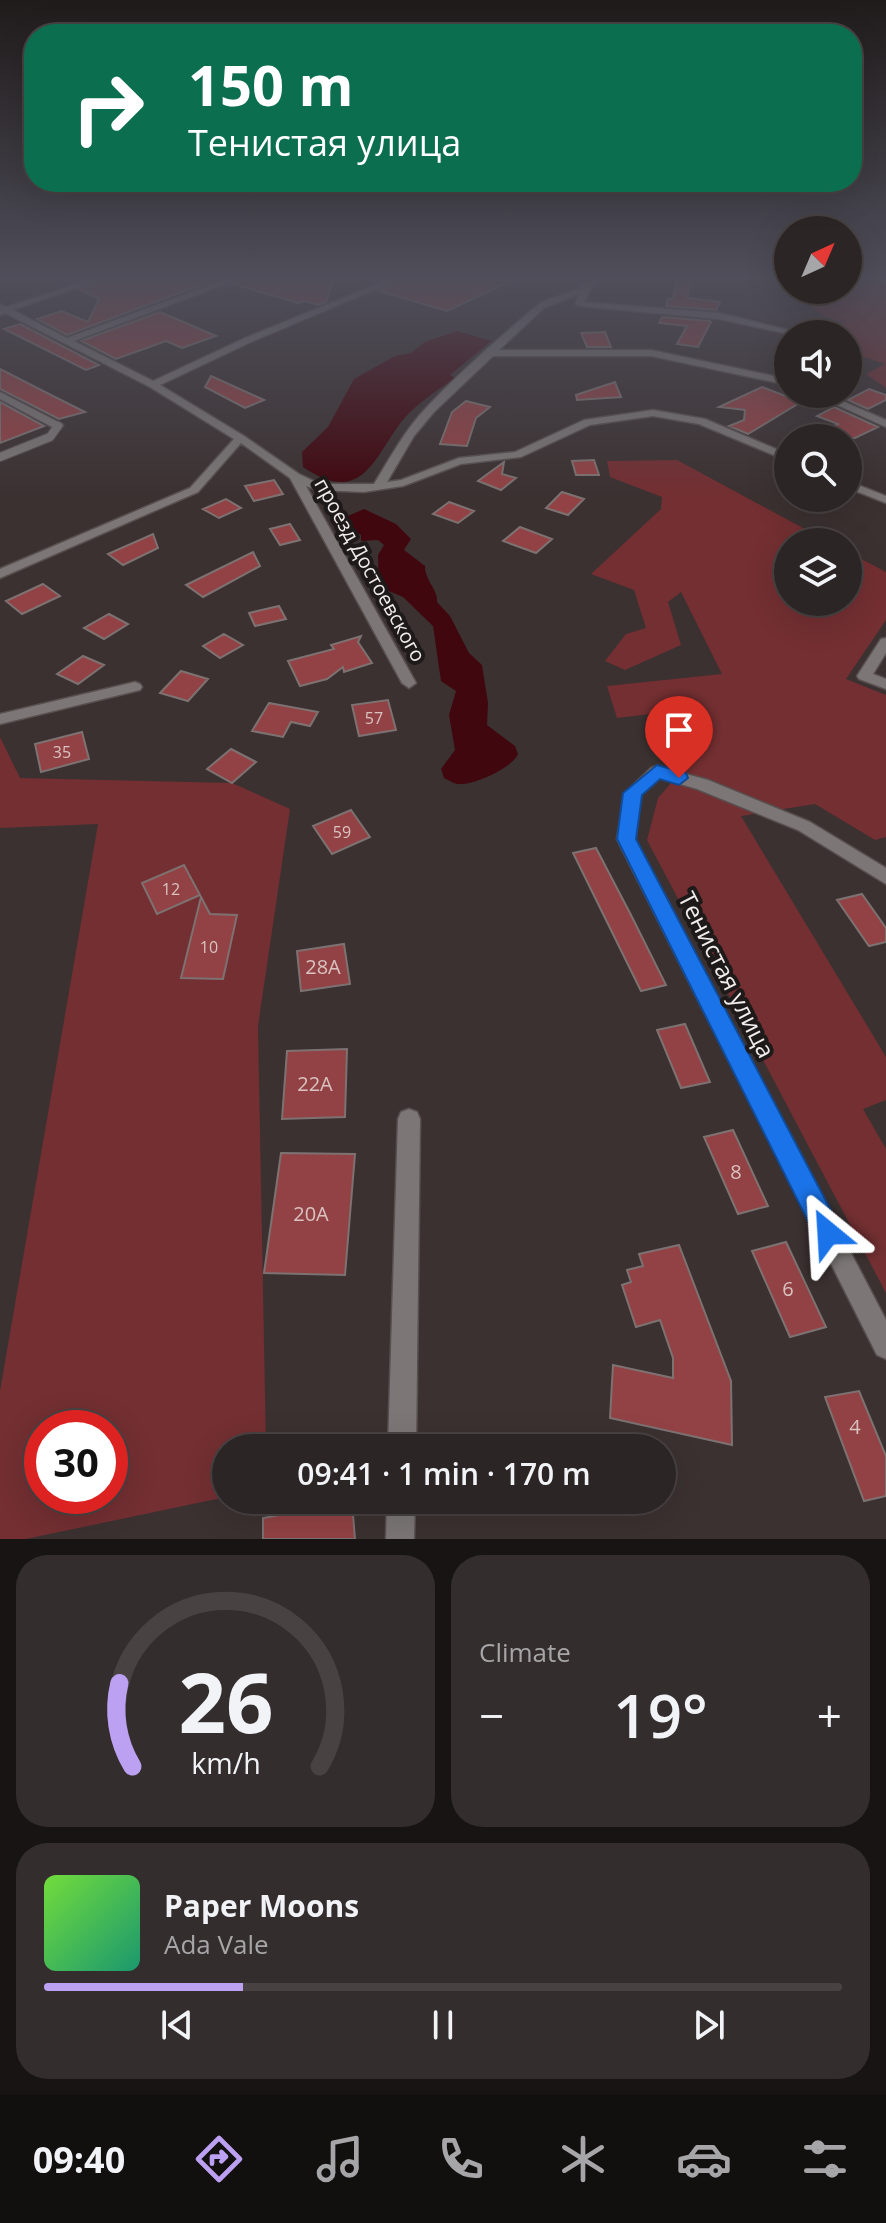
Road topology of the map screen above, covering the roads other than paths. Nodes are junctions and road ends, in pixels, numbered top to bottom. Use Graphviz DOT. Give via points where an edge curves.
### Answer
graph roads {
  1 [pos="87,352"];
  2 [pos="223,352"];
  3 [pos="489,353"];
  4 [pos="774,379"];
  5 [pos="153,385"];
  6 [pos="0,395"];
  7 [pos="850,408"];
  8 [pos="886,424"];
  9 [pos="58,426"];
  10 [pos="240,438"];
  11 [pos="774,452"];
  12 [pos="0,457"];
  13 [pos="295,476"];
  14 [pos="378,487"];
  15 [pos="862,490"];
  16 [pos="886,500"];
  17 [pos="0,574"];
  18 [pos="886,642"];
  19 [pos="409,683"];
  20 [pos="886,684"];
  21 [pos="135,687"];
  22 [pos="0,719"];
  23 [pos="886,877"];
  24 [pos="409,1119"];
  25 [pos="886,1346"];
  26 [pos="402,1434"];
  27 [pos="401,1514"];
  28 [pos="400,1539"];
  1 -- 5 [label="street"];
  2 -- 5 [label="street"];
  3 -- 4 [label="street" via="651,353"];
  3 -- 14 [label="street" via="430,410"];
  5 -- 10 [label="street"];
  6 -- 9 [label="street"];
  7 -- 8 [label="street"];
  9 -- 12 [label="lane" via="50,437"];
  10 -- 13 [label="street"];
  10 -- 17 [label="street" via="194,490"];
  11 -- 14 [label="street" via="701,421 653,413 588,422 517,455 459,461"];
  13 -- 14 [label="street" via="318,487"];
  13 -- 19 [label="street, проезд Достоевского"];
  15 -- 16 [label="street"];
  18 -- 20 [label="street" via="864,676"];
  21 -- 22 [label="street"];
  23 -- 25 [label="street, Тенистая улица" via="804,826 702,784 657,772 633,793 626,839"];
  24 -- 26 [label="street"];
  27 -- 28 [label="street"];
}
